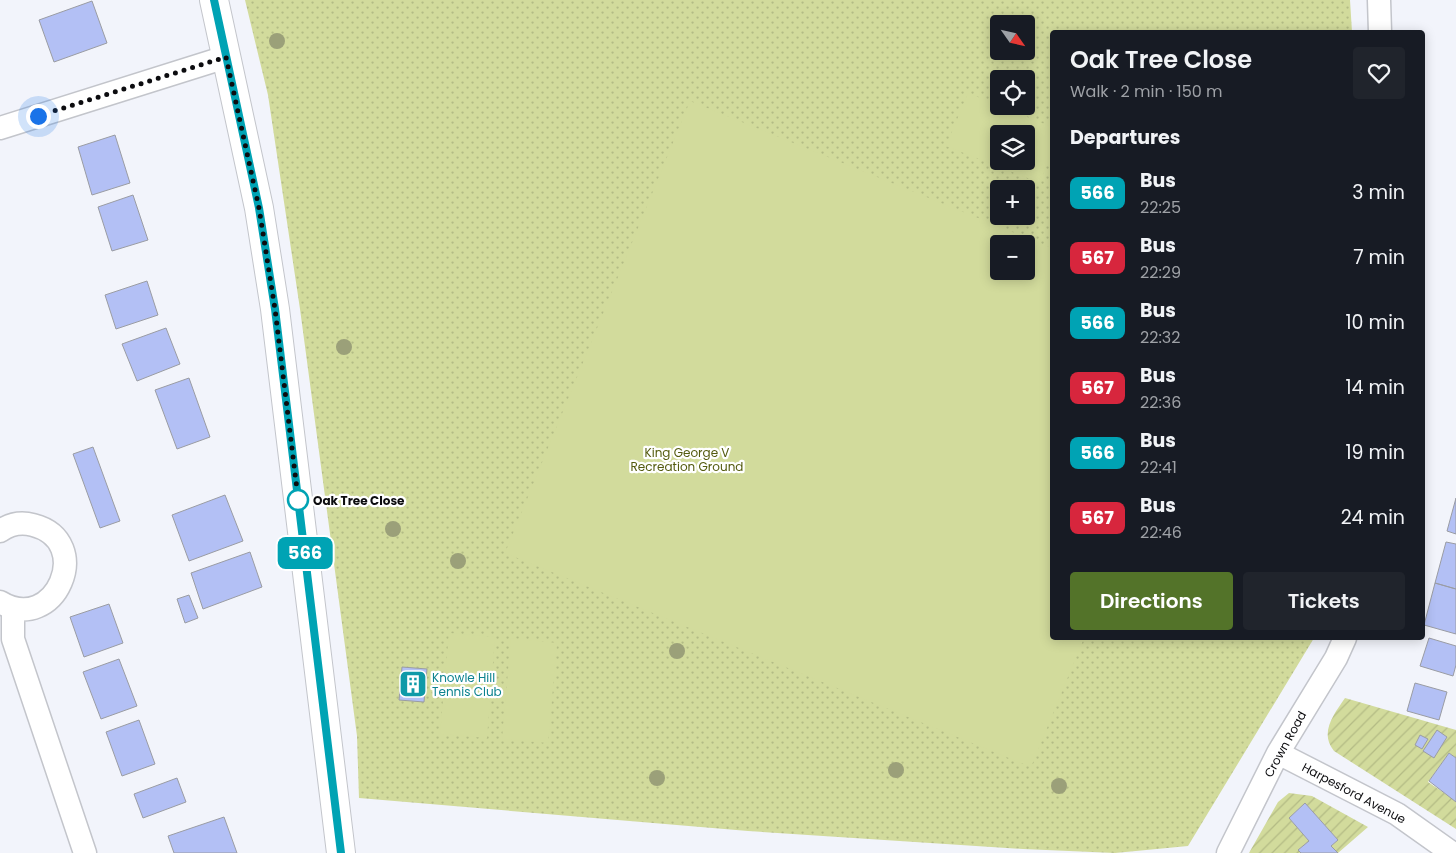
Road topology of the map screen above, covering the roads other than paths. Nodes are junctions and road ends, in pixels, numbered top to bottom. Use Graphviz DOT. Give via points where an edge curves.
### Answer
graph roads {
  1 [pos="214,0"];
  2 [pos="1379,0"];
  3 [pos="1380,30"];
  4 [pos="226,57"];
  5 [pos="0,128"];
  6 [pos="0,530"];
  7 [pos="6,605"];
  8 [pos="1344,640"];
  9 [pos="1278,753"];
  10 [pos="85,853"];
  11 [pos="341,853"];
  12 [pos="1228,853"];
  13 [pos="1452,853"];
  1 -- 4 [label="street"];
  2 -- 3 [label="street"];
  4 -- 5 [label="street"];
  4 -- 11 [label="street" via="259,208 275,309"];
  6 -- 7 [label="street" via="16,524 39,526 57,540 66,562 62,585 46,602 36,607"];
  7 -- 10 [label="street" via="13,639"];
  8 -- 9 [label="street, Crown Road"];
  9 -- 12 [label="street, Crown Road"];
  9 -- 13 [label="street, Harpesford Avenue" via="1397,814"];
}
